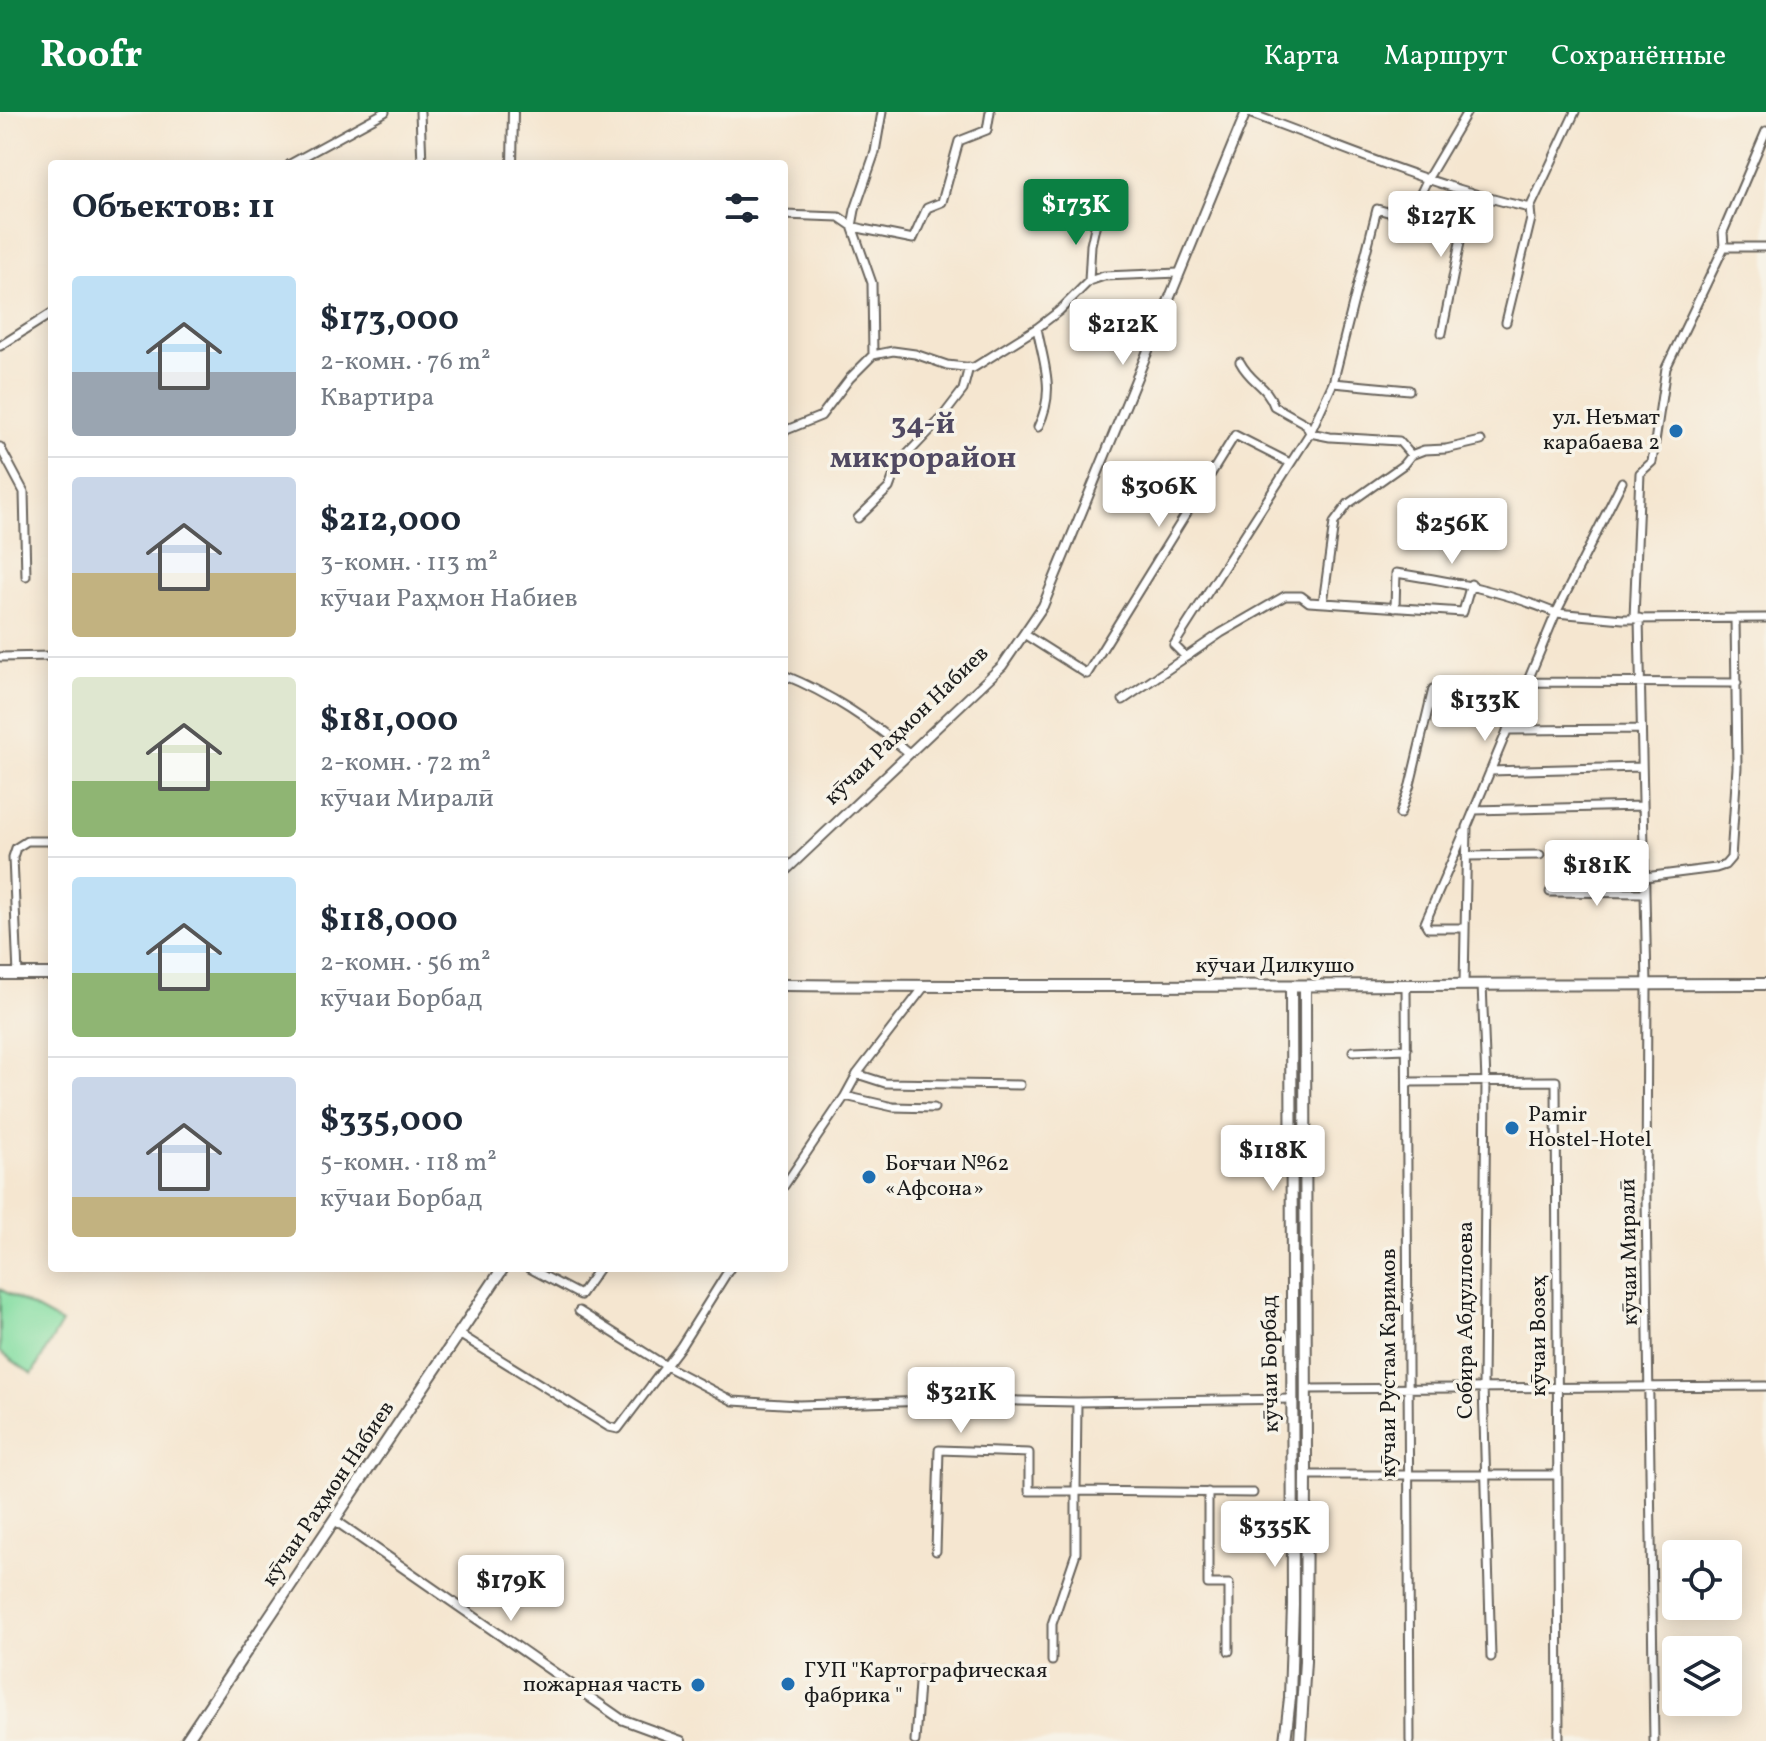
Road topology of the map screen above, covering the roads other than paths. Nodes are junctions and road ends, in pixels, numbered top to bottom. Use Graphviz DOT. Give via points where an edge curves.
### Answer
graph roads {
  1 [pos="385,112"];
  2 [pos="420,112"];
  3 [pos="513,112"];
  4 [pos="882,112"];
  5 [pos="990,112"];
  6 [pos="1246,112"];
  7 [pos="1467,112"];
  8 [pos="1575,112"];
  9 [pos="1766,131"];
  10 [pos="297,160"];
  11 [pos="422,160"];
  12 [pos="512,160"];
  13 [pos="1428,178"];
  14 [pos="1470,192"];
  15 [pos="1530,208"];
  16 [pos="788,215"];
  17 [pos="1097,218"];
  18 [pos="852,226"];
  19 [pos="1724,247"];
  20 [pos="1766,247"];
  21 [pos="1179,273"];
  22 [pos="1089,281"];
  23 [pos="48,316"];
  24 [pos="1506,322"];
  25 [pos="1037,328"];
  26 [pos="1442,333"];
  27 [pos="0,346"];
  28 [pos="873,355"];
  29 [pos="1240,362"];
  30 [pos="969,367"];
  31 [pos="1333,383"];
  32 [pos="1409,390"];
  33 [pos="1038,427"];
  34 [pos="788,429"];
  35 [pos="1310,433"];
  36 [pos="1481,441"];
  37 [pos="0,447"];
  38 [pos="1411,455"];
  39 [pos="1290,463"];
  40 [pos="1622,482"];
  41 [pos="858,518"];
  42 [pos="26,576"];
  43 [pos="1471,584"];
  44 [pos="1323,603"];
  45 [pos="1395,608"];
  46 [pos="1556,613"];
  47 [pos="1636,618"];
  48 [pos="1735,618"];
  49 [pos="1766,618"];
  50 [pos="1024,634"];
  51 [pos="48,656"];
  52 [pos="0,657"];
  53 [pos="1186,657"];
  54 [pos="788,677"];
  55 [pos="1527,682"];
  56 [pos="1640,682"];
  57 [pos="1737,683"];
  58 [pos="1123,700"];
  59 [pos="1517,707"];
  60 [pos="1641,729"];
  61 [pos="1507,730"];
  62 [pos="909,753"];
  63 [pos="1642,767"];
  64 [pos="1490,771"];
  65 [pos="1643,806"];
  66 [pos="1474,810"];
  67 [pos="1400,814"];
  68 [pos="1467,827"];
  69 [pos="48,841"];
  70 [pos="1540,855"];
  71 [pos="1466,856"];
  72 [pos="788,868"];
  73 [pos="1645,877"];
  74 [pos="1550,892"];
  75 [pos="1645,893"];
  76 [pos="1464,928"];
  77 [pos="0,974"];
  78 [pos="48,974"];
  79 [pos="18,975"];
  80 [pos="1464,984"];
  81 [pos="1482,984"];
  82 [pos="1647,984"];
  83 [pos="1766,984"];
  84 [pos="788,985"];
  85 [pos="1406,985"];
  86 [pos="924,987"];
  87 [pos="1291,987"];
  88 [pos="1305,987"];
  89 [pos="1407,1049"];
  90 [pos="1353,1051"];
  91 [pos="857,1074"];
  92 [pos="1407,1082"];
  93 [pos="1486,1082"];
  94 [pos="1020,1085"];
  95 [pos="845,1096"];
  96 [pos="934,1108"];
  97 [pos="788,1180"];
  98 [pos="500,1272"];
  99 [pos="537,1272"];
  100 [pos="596,1272"];
  101 [pos="727,1272"];
  102 [pos="579,1311"];
  103 [pos="459,1334"];
  104 [pos="666,1366"];
  105 [pos="1557,1385"];
  106 [pos="1483,1386"];
  107 [pos="1650,1386"];
  108 [pos="1766,1386"];
  109 [pos="1406,1387"];
  110 [pos="1307,1389"];
  111 [pos="1292,1399"];
  112 [pos="1077,1402"];
  113 [pos="1407,1474"];
  114 [pos="1485,1474"];
  115 [pos="1306,1475"];
  116 [pos="1558,1475"];
  117 [pos="1076,1491"];
  118 [pos="1208,1492"];
  119 [pos="1253,1493"];
  120 [pos="336,1521"];
  121 [pos="936,1551"];
  122 [pos="1229,1651"];
  123 [pos="1491,1657"];
  124 [pos="1052,1661"];
  125 [pos="920,1669"];
  126 [pos="186,1741"];
  127 [pos="681,1741"];
  128 [pos="915,1741"];
  129 [pos="1285,1741"];
  130 [pos="1300,1741"];
  131 [pos="1410,1741"];
  132 [pos="1559,1741"];
  133 [pos="1654,1741"];
  1 -- 10 [label="street"];
  2 -- 11 [label="street"];
  3 -- 12 [label="street"];
  4 -- 18 [label="street"];
  5 -- 18 [label="street" via="987,130 959,141 942,202 927,208 913,239"];
  6 -- 13 [label="street"];
  6 -- 21 [label="street, кӯчаи Раҳмон Набиев"];
  7 -- 13 [label="street"];
  8 -- 15 [label="street"];
  9 -- 19 [label="street, кӯчаи Миралӣ" via="1723,232"];
  13 -- 14 [label="street"];
  13 -- 31 [label="street" via="1409,218 1377,209"];
  14 -- 15 [label="street"];
  14 -- 26 [label="street"];
  15 -- 24 [label="street"];
  16 -- 18 [label="street" via="839,217"];
  17 -- 22 [label="street"];
  18 -- 28 [label="street" via="872,283"];
  19 -- 20 [label="street"];
  19 -- 47 [label="street, кӯчаи Миралӣ" via="1666,368 1652,462 1640,473"];
  21 -- 22 [label="street"];
  21 -- 50 [label="street, кӯчаи Раҳмон Набиев" via="1043,606"];
  22 -- 25 [label="street"];
  23 -- 27 [label="street"];
  25 -- 30 [label="street"];
  25 -- 33 [label="street" via="1049,393"];
  28 -- 30 [label="street" via="893,351"];
  28 -- 34 [label="street" via="821,416"];
  29 -- 35 [label="street" via="1247,377 1270,393 1274,406 1306,424"];
  30 -- 41 [label="street" via="963,390 898,464 889,488"];
  31 -- 32 [label="street"];
  31 -- 35 [label="street"];
  35 -- 38 [label="street" via="1399,441"];
  35 -- 39 [label="street"];
  36 -- 38 [label="street"];
  37 -- 42 [label="street" via="24,492"];
  38 -- 44 [label="street" via="1348,504 1334,523"];
  39 -- 50 [label="street" via="1235,435 1087,674"];
  39 -- 53 [label="street" via="1174,645"];
  40 -- 46 [label="street"];
  43 -- 45 [label="street" via="1463,612"];
  43 -- 45 [label="street" via="1396,573"];
  43 -- 46 [label="street"];
  44 -- 45 [label="street"];
  44 -- 53 [label="street" via="1285,596"];
  46 -- 47 [label="street"];
  46 -- 55 [label="street"];
  47 -- 48 [label="street"];
  47 -- 56 [label="street, кӯчаи Миралӣ"];
  48 -- 49 [label="street"];
  48 -- 57 [label="street"];
  50 -- 62 [label="street, кӯчаи Раҳмон Набиев" via="1002,666"];
  51 -- 52 [label="street"];
  53 -- 58 [label="street"];
  54 -- 62 [label="street" via="869,720"];
  55 -- 56 [label="street"];
  55 -- 59 [label="street"];
  56 -- 57 [label="street"];
  56 -- 60 [label="street, кӯчаи Миралӣ"];
  57 -- 73 [label="street" via="1731,858 1716,868"];
  59 -- 61 [label="street"];
  59 -- 67 [label="street" via="1433,689"];
  60 -- 61 [label="street"];
  60 -- 63 [label="street, кӯчаи Миралӣ"];
  61 -- 64 [label="street"];
  62 -- 72 [label="street, кӯчаи Раҳмон Набиев"];
  63 -- 64 [label="street"];
  63 -- 65 [label="street, кӯчаи Миралӣ"];
  64 -- 66 [label="street"];
  65 -- 66 [label="street"];
  65 -- 73 [label="street, кӯчаи Миралӣ"];
  66 -- 68 [label="street"];
  68 -- 71 [label="street"];
  68 -- 76 [label="street" via="1425,923 1428,928"];
  69 -- 79 [label="street" via="27,841 13,857"];
  70 -- 71 [label="street"];
  71 -- 76 [label="street"];
  73 -- 75 [label="street, кӯчаи Миралӣ"];
  74 -- 75 [label="street"];
  75 -- 82 [label="street, кӯчаи Миралӣ"];
  76 -- 80 [label="street"];
  77 -- 79 [label="main road"];
  78 -- 79 [label="main road"];
  80 -- 81 [label="main road, кӯчаи Дилкушо"];
  80 -- 85 [label="main road, кӯчаи Дилкушо"];
  81 -- 82 [label="main road, кӯчаи Дилкушо"];
  81 -- 93 [label="street, Собира Абдуллоева"];
  82 -- 83 [label="main road, кӯчаи Дилкушо"];
  82 -- 107 [label="street, кӯчаи Миралӣ"];
  84 -- 86 [label="main road, кӯчаи Дилкушо"];
  85 -- 88 [label="main road, кӯчаи Дилкушо"];
  85 -- 89 [label="street, кӯчаи Рустам Каримов"];
  86 -- 87 [label="main road, кӯчаи Дилкушо"];
  86 -- 91 [label="street"];
  87 -- 88 [label="main road, кӯчаи Дилкушо"];
  87 -- 111 [label="main road, кӯчаи Борбад"];
  88 -- 110 [label="main road, кӯчаи Борбад"];
  89 -- 90 [label="street"];
  89 -- 92 [label="street, кӯчаи Рустам Каримов"];
  91 -- 94 [label="street" via="885,1083"];
  91 -- 95 [label="street"];
  92 -- 93 [label="street, кӯчаи Возеҳ"];
  92 -- 109 [label="street, кӯчаи Рустам Каримов"];
  93 -- 105 [label="street, кӯчаи Возеҳ" via="1556,1081"];
  93 -- 106 [label="street, Собира Абдуллоева"];
  95 -- 96 [label="street" via="884,1106"];
  95 -- 97 [label="street"];
  98 -- 103 [label="main road, кӯчаи Раҳмон Набиев"];
  99 -- 100 [label="street" via="580,1295"];
  101 -- 104 [label="street"];
  102 -- 104 [label="street"];
  103 -- 104 [label="street" via="614,1429"];
  103 -- 120 [label="main road, кӯчаи Раҳмон Набиев"];
  104 -- 112 [label="street" via="733,1401"];
  105 -- 106 [label="street"];
  105 -- 107 [label="street"];
  105 -- 116 [label="street, кӯчаи Возеҳ"];
  106 -- 109 [label="street"];
  106 -- 114 [label="street, Собира Абдуллоева"];
  107 -- 108 [label="street"];
  107 -- 133 [label="street, кӯчаи Миралӣ"];
  109 -- 110 [label="street"];
  109 -- 113 [label="street, кӯчаи Рустам Каримов"];
  110 -- 115 [label="main road, кӯчаи Борбад"];
  111 -- 112 [label="street"];
  111 -- 129 [label="main road, кӯчаи Борбад" via="1293,1605"];
  112 -- 117 [label="street"];
  113 -- 114 [label="street"];
  113 -- 115 [label="street"];
  113 -- 131 [label="street, кӯчаи Рустам Каримов"];
  114 -- 116 [label="street"];
  114 -- 123 [label="street, Собира Абдуллоева"];
  115 -- 130 [label="main road, кӯчаи Борбад"];
  116 -- 132 [label="street, кӯчаи Возеҳ"];
  117 -- 118 [label="street"];
  117 -- 121 [label="street" via="1029,1491 1029,1453 939,1450"];
  117 -- 124 [label="street" via="1076,1553 1052,1624"];
  118 -- 119 [label="street"];
  118 -- 122 [label="street" via="1208,1584 1229,1584"];
  120 -- 126 [label="main road, кӯчаи Раҳмон Набиев"];
  120 -- 127 [label="street" via="621,1719"];
  125 -- 128 [label="street"];
}
